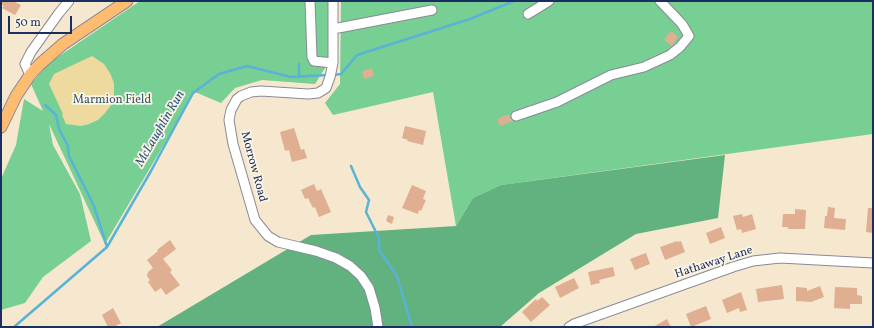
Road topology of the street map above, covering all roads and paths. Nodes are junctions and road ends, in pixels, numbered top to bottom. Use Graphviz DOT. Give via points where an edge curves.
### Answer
graph roads {
  1 [pos="70,1"];
  2 [pos="127,1"];
  3 [pos="310,1"];
  4 [pos="333,1"];
  5 [pos="549,1"];
  6 [pos="660,1"];
  7 [pos="432,10"];
  8 [pos="528,14"];
  9 [pos="333,29"];
  10 [pos="332,66"];
  11 [pos="30,75"];
  12 [pos="516,116"];
  13 [pos="1,127"];
  14 [pos="873,263"];
  15 [pos="378,327"];
  16 [pos="569,327"];
  1 -- 11 [label="street" via="31,52 25,64"];
  2 -- 11 [label="main road" via="48,55"];
  3 -- 10 [label="street" via="312,57 314,61"];
  4 -- 9 [label="street, Morrow Road"];
  5 -- 8 [label="street"];
  6 -- 12 [label="street" via="682,24 688,36 670,55 644,67 610,75 557,102"];
  7 -- 9 [label="street"];
  9 -- 10 [label="street, Morrow Road"];
  10 -- 15 [label="street, Morrow Road" via="326,88 318,93 261,91 251,92 237,99 229,120 233,144 255,220 268,236 278,242 316,251 350,266 369,288"];
  11 -- 13 [label="main road"];
  14 -- 16 [label="street, Hathaway Lane" via="780,258 753,261"];
}
